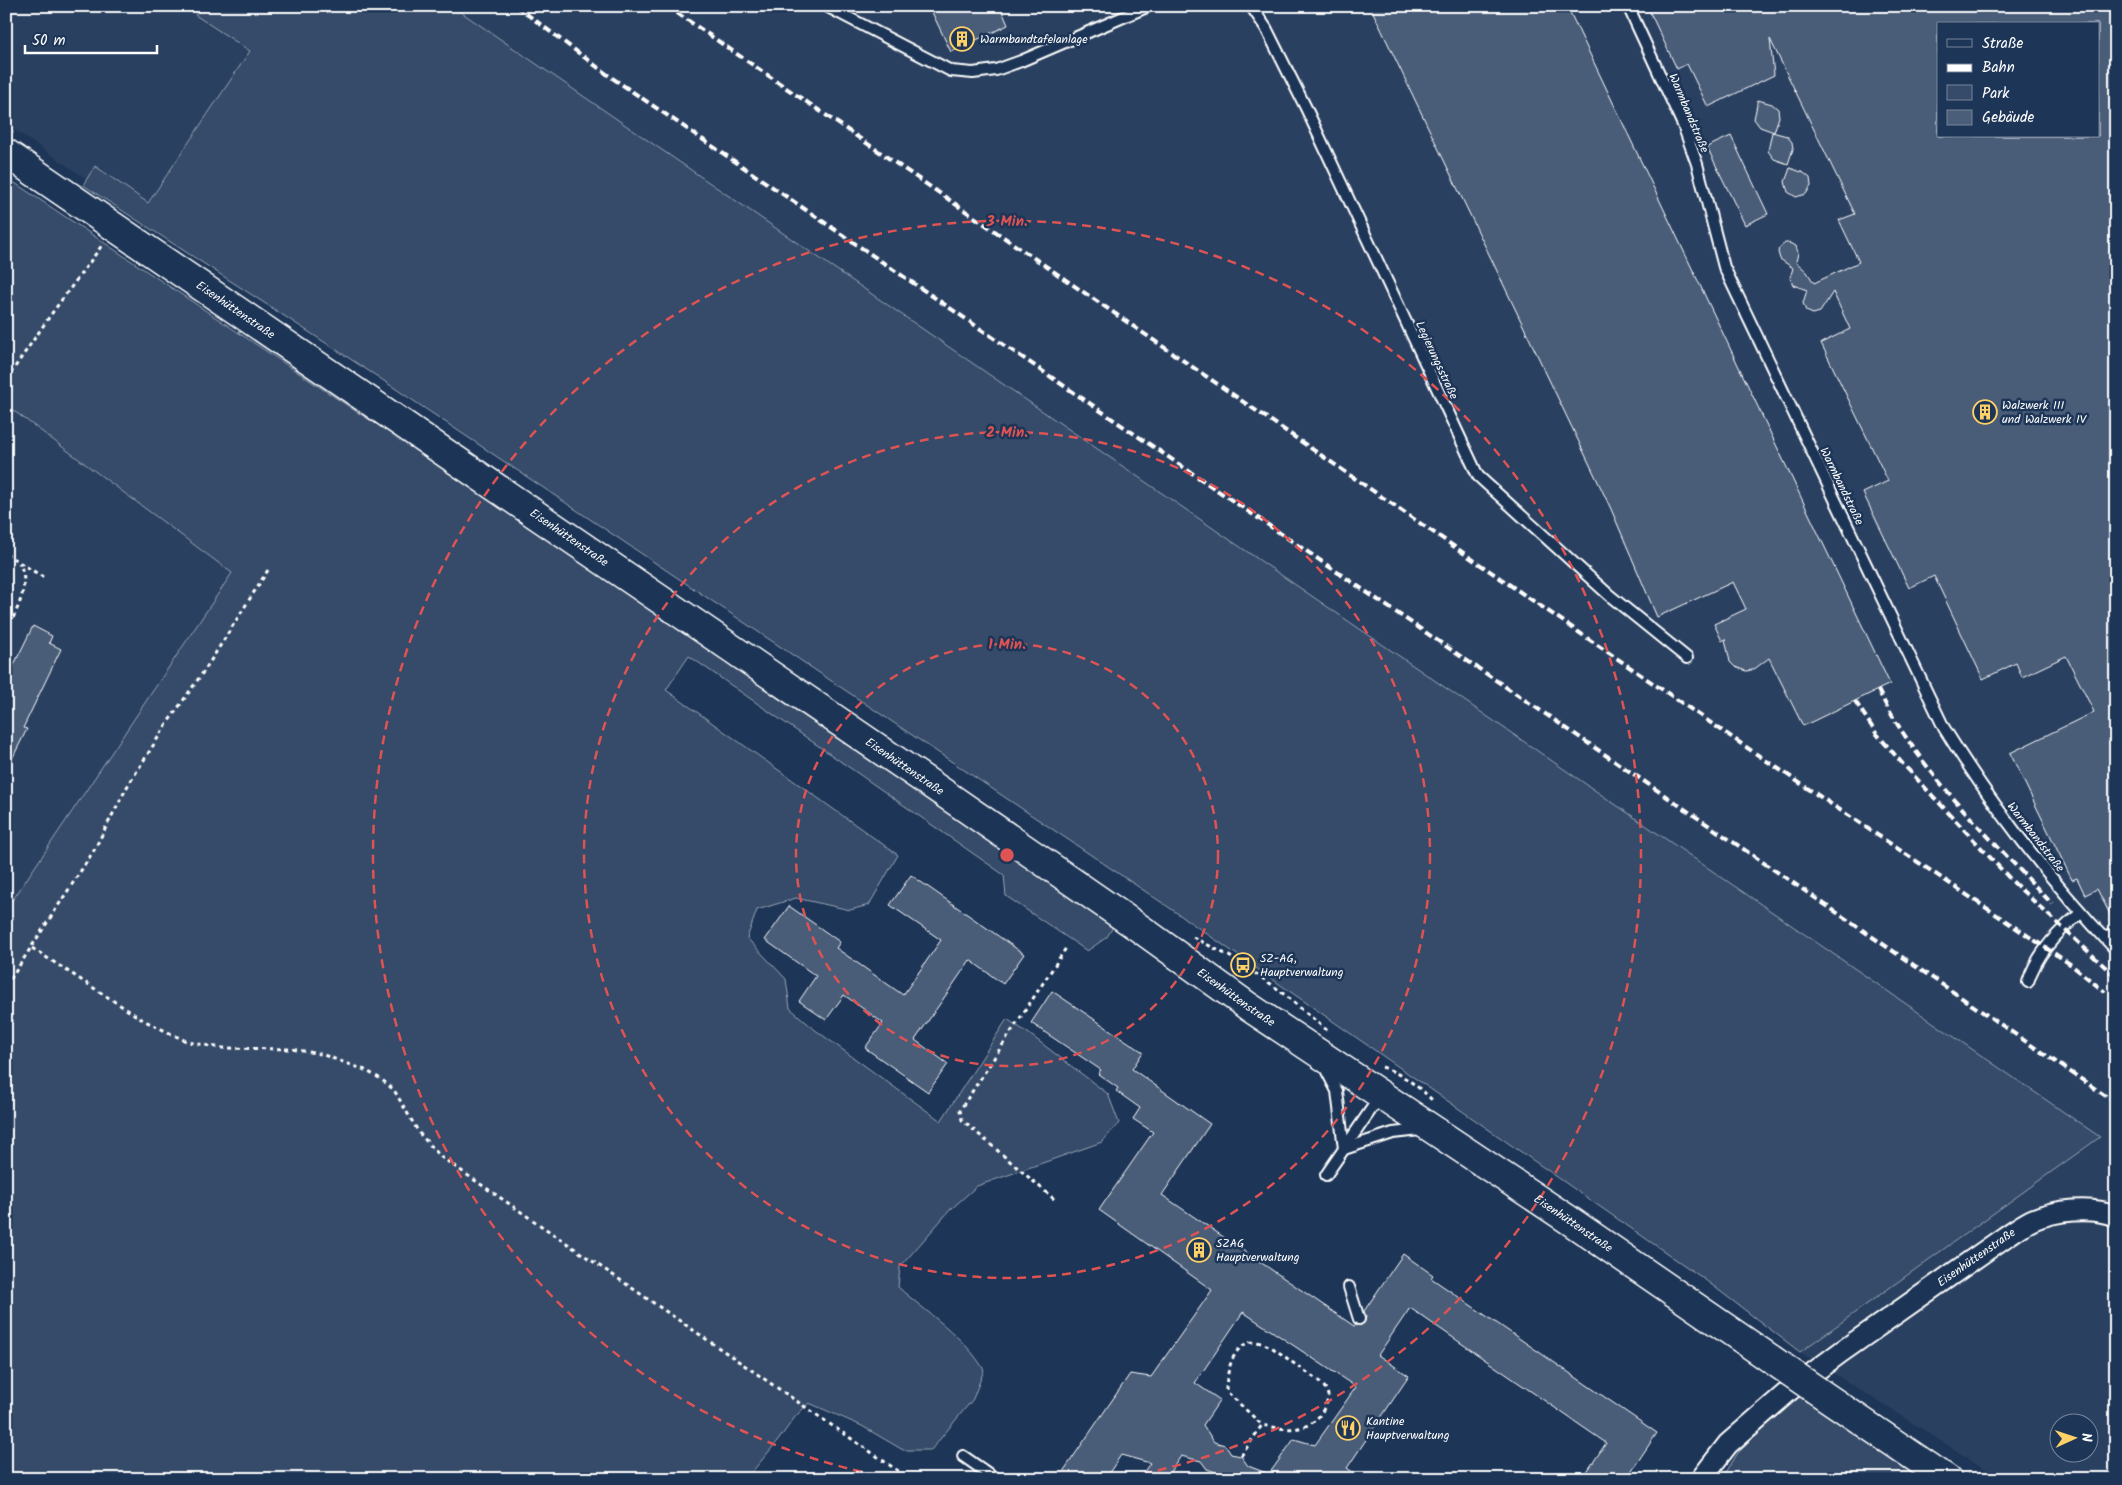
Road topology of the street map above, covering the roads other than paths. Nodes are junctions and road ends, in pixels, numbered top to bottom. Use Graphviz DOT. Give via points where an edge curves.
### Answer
graph roads {
  1 [pos="826,6"];
  2 [pos="1149,6"];
  3 [pos="1251,6"];
  4 [pos="1628,6"];
  5 [pos="6,153"];
  6 [pos="1688,658"];
  7 [pos="2081,913"];
  8 [pos="2116,933"];
  9 [pos="2105,938"];
  10 [pos="2116,950"];
  11 [pos="2028,982"];
  12 [pos="1317,1052"];
  13 [pos="1382,1094"];
  14 [pos="1434,1131"];
  15 [pos="1344,1148"];
  16 [pos="1326,1175"];
  17 [pos="2116,1216"];
  18 [pos="1349,1287"];
  19 [pos="1359,1319"];
  20 [pos="963,1456"];
  21 [pos="996,1479"];
  22 [pos="1702,1479"];
  23 [pos="1947,1479"];
  1 -- 2 [label="lane" via="951,71 972,73 1021,62"];
  3 -- 6 [label="lane, Legierungsstraße" via="1266,28 1306,108 1478,476 1608,595"];
  4 -- 7 [label="lane, Warmbandstraße" via="1683,125 1697,164 1724,267 1944,728 2039,865"];
  5 -- 12 [label="street, Eisenhüttenstraße"];
  7 -- 9 [label="lane, Warmbandstraße"];
  7 -- 11 [label="lane" via="2046,948 2033,966"];
  8 -- 9 [label="lane"];
  9 -- 10 [label="lane, Warmbandstraße"];
  12 -- 13 [label="street, Eisenhüttenstraße"];
  12 -- 15 [label="lane" via="1337,1091"];
  13 -- 14 [label="street, Eisenhüttenstraße"];
  13 -- 15 [label="lane"];
  14 -- 15 [label="lane" via="1412,1129"];
  14 -- 23 [label="street, Eisenhüttenstraße, bridge"];
  15 -- 16 [label="lane"];
  17 -- 22 [label="street, Eisenhüttenstraße" via="2079,1211 2055,1213 2032,1220 2005,1237 1790,1390 1728,1444"];
  18 -- 19 [label="lane"];
  20 -- 21 [label="lane"];
}
